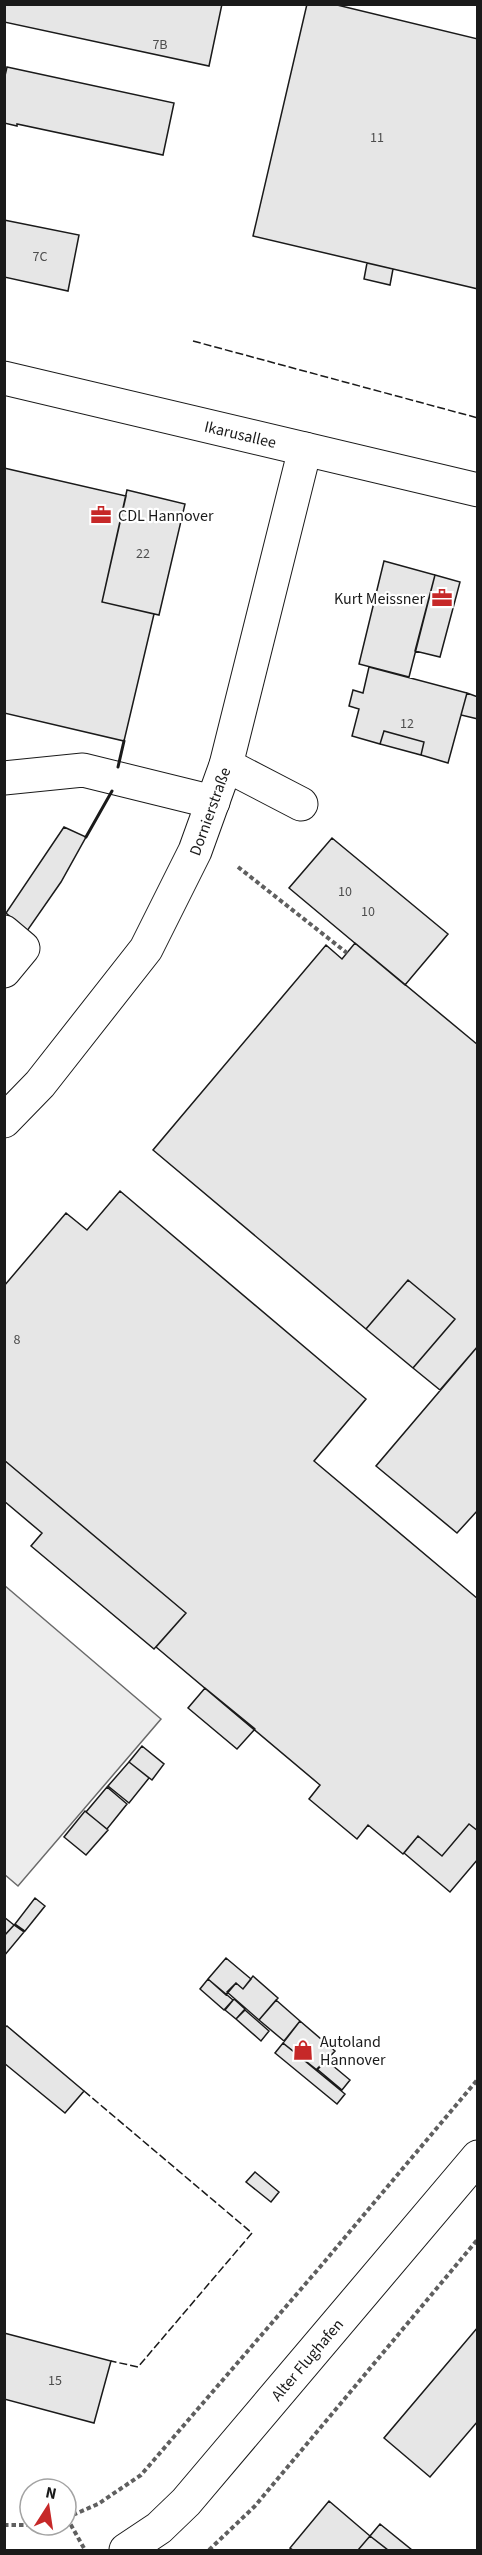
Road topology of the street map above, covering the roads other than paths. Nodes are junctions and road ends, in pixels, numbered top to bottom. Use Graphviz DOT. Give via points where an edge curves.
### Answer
graph roads {
  1 [pos="4,378"];
  2 [pos="305,449"];
  3 [pos="477,490"];
  4 [pos="226,765"];
  5 [pos="4,778"];
  6 [pos="213,802"];
  7 [pos="301,804"];
  8 [pos="4,932"];
  9 [pos="4,970"];
  10 [pos="6,1116"];
  11 [pos="477,2157"];
  12 [pos="126,2550"];
  1 -- 2 [label="street, Ikarusallee"];
  2 -- 3 [label="street, Ikarusallee"];
  2 -- 4 [label="street, Dornierstraße"];
  4 -- 6 [label="street, Dornierstraße"];
  4 -- 7 [label="street"];
  5 -- 6 [label="street" via="83,770"];
  6 -- 10 [label="street, Dornierstraße" via="195,851 146,949 40,1084"];
  8 -- 9 [label="street" via="23,948"];
  11 -- 12 [label="street, Alter Flughafen" via="186,2502 159,2528"];
}
